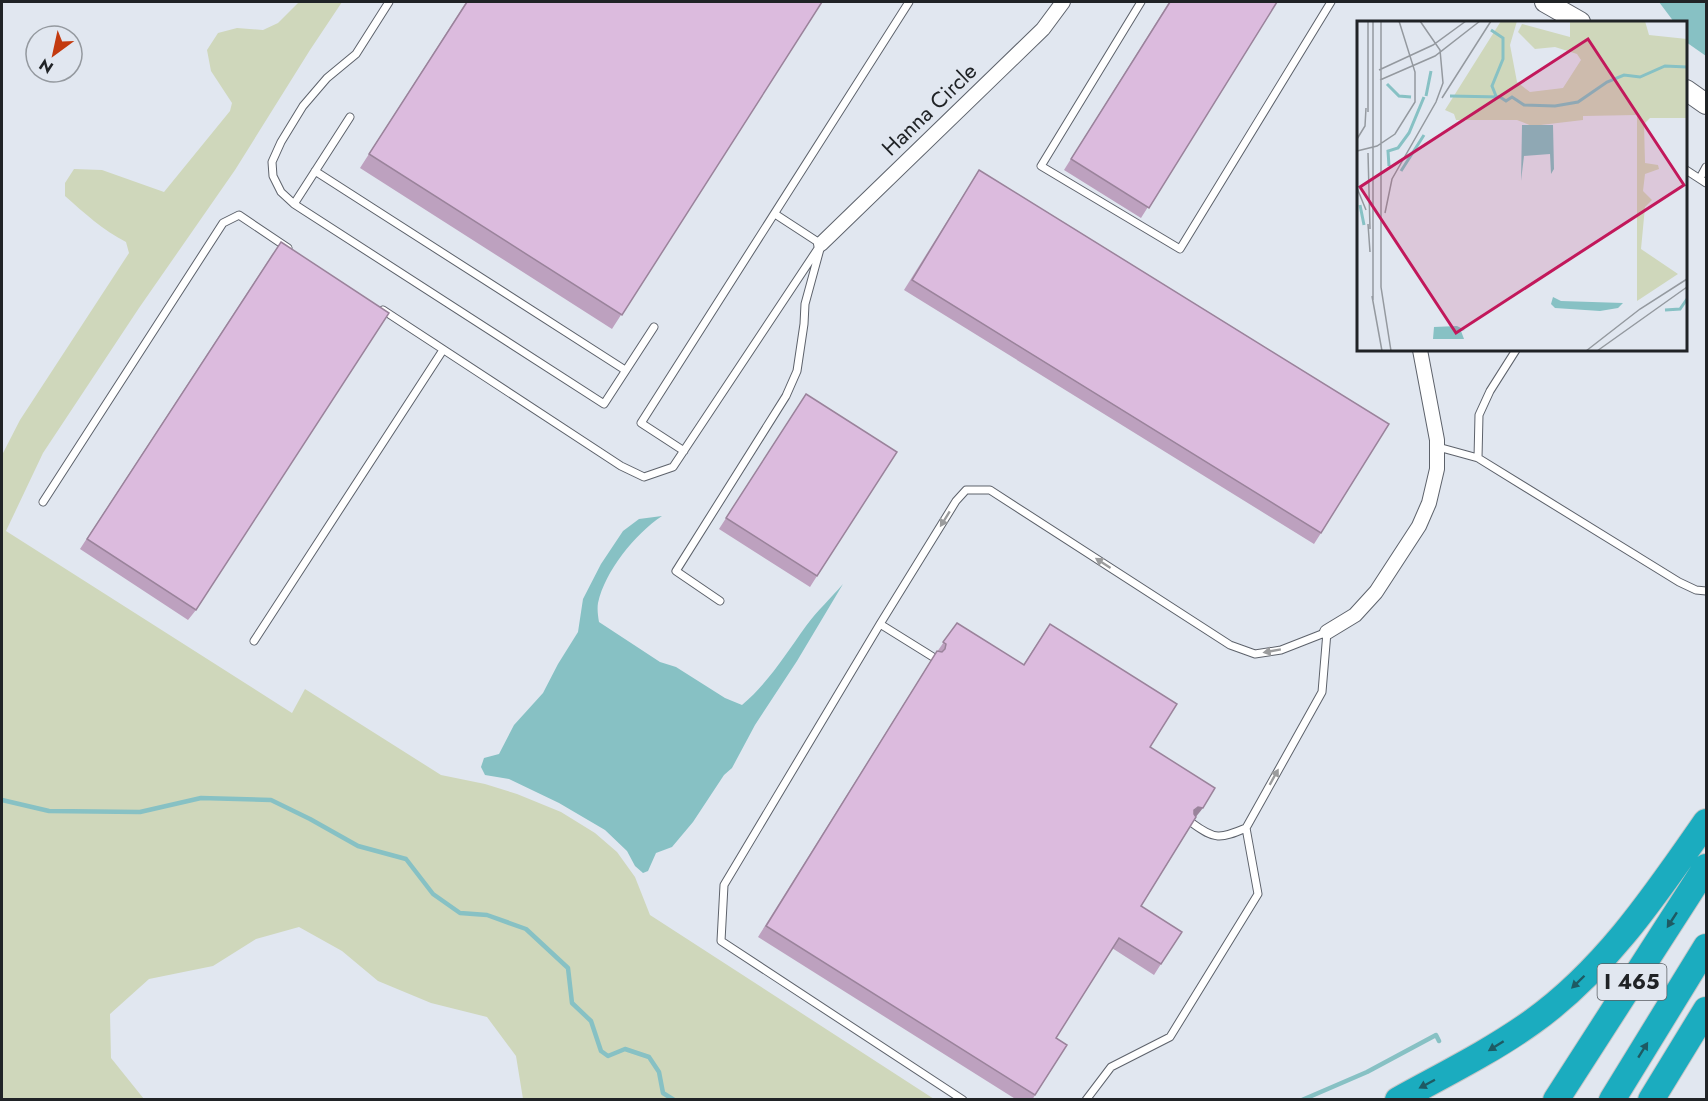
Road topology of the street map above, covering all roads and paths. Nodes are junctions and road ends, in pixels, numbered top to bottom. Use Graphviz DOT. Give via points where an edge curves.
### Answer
graph roads {
  1 [pos="389,2"];
  2 [pos="909,2"];
  3 [pos="1063,2"];
  4 [pos="1141,2"];
  5 [pos="1331,2"];
  6 [pos="1545,2"];
  7 [pos="1578,21"];
  8 [pos="1687,91"];
  9 [pos="1707,104"];
  10 [pos="350,117"];
  11 [pos="1707,167"];
  12 [pos="315,171"];
  13 [pos="1687,171"];
  14 [pos="1703,180"];
  15 [pos="294,204"];
  16 [pos="775,214"];
  17 [pos="821,244"];
  18 [pos="296,253"];
  19 [pos="373,303"];
  20 [pos="654,327"];
  21 [pos="443,350"];
  22 [pos="1420,351"];
  23 [pos="1515,351"];
  24 [pos="625,370"];
  25 [pos="1438,447"];
  26 [pos="684,451"];
  27 [pos="1478,458"];
  28 [pos="43,502"];
  29 [pos="1707,591"];
  30 [pos="720,601"];
  31 [pos="880,624"];
  32 [pos="1327,632"];
  33 [pos="254,641"];
  34 [pos="933,657"];
  35 [pos="1707,822"];
  36 [pos="1192,823"];
  37 [pos="1246,828"];
  38 [pos="1707,867"];
  39 [pos="1707,948"];
  40 [pos="1707,1010"];
  41 [pos="963,1100"];
  42 [pos="1086,1100"];
  43 [pos="1398,1100"];
  44 [pos="1556,1100"];
  45 [pos="1612,1100"];
  46 [pos="1651,1100"];
  1 -- 15 [label="lane" via="356,54 327,78 303,106 281,142 272,162 273,176 281,192"];
  2 -- 16 [label="lane"];
  3 -- 17 [label="street, Hanna Circle" via="1043,29"];
  4 -- 5 [label="lane" via="1041,166 1180,249"];
  6 -- 7 [label="street"];
  8 -- 9 [label="street"];
  10 -- 12 [label="lane"];
  11 -- 14 [label="lane"];
  12 -- 15 [label="lane"];
  12 -- 24 [label="lane"];
  13 -- 14 [label="lane"];
  15 -- 24 [label="lane" via="604,404"];
  16 -- 17 [label="lane"];
  16 -- 26 [label="lane" via="641,423"];
  17 -- 26 [label="lane"];
  17 -- 30 [label="lane" via="805,304 797,371 786,396 676,571"];
  18 -- 28 [label="lane" via="238,215 223,224"];
  19 -- 21 [label="lane"];
  20 -- 24 [label="lane"];
  21 -- 26 [label="lane" via="644,477 673,467"];
  21 -- 33 [label="lane"];
  22 -- 25 [label="street"];
  23 -- 27 [label="lane" via="1479,415"];
  25 -- 27 [label="lane"];
  25 -- 32 [label="street" via="1432,490 1412,537 1369,601"];
  27 -- 29 [label="lane" via="1679,582"];
  32 -- 31 [label="lane, one-way" via="1281,650 1255,654 1230,645 990,490 966,490"];
  31 -- 34 [label="lane"];
  31 -- 41 [label="lane" via="724,885 721,941"];
  37 -- 32 [label="lane, one-way" via="1322,692"];
  35 -- 43 [label="highway, one-way" via="1643,911 1562,997 1502,1042"];
  36 -- 37 [label="lane" via="1208,834 1225,837"];
  37 -- 42 [label="lane" via="1258,894 1170,1037 1111,1067"];
  38 -- 44 [label="highway, I 465, one-way"];
  45 -- 39 [label="highway, I 465, one-way"];
  40 -- 46 [label="highway"];
}
